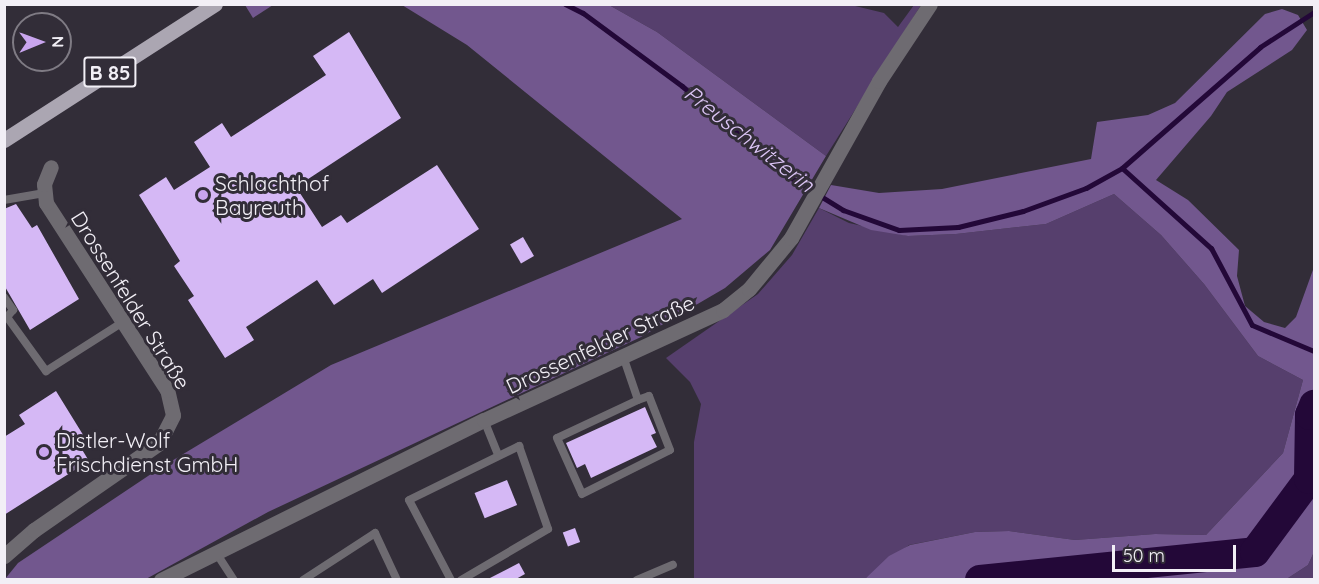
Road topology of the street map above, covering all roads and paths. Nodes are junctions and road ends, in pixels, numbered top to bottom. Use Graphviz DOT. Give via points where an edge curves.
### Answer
graph roads {
  1 [pos="215,4"];
  2 [pos="930,4"];
  3 [pos="4,141"];
  4 [pos="51,167"];
  5 [pos="44,193"];
  6 [pos="4,200"];
  7 [pos="4,297"];
  8 [pos="123,322"];
  9 [pos="623,356"];
  10 [pos="638,400"];
  11 [pos="484,420"];
  12 [pos="498,455"];
  13 [pos="215,550"];
  14 [pos="4,556"];
  15 [pos="673,565"];
  16 [pos="161,579"];
  17 [pos="234,579"];
  18 [pos="303,579"];
  19 [pos="397,579"];
  20 [pos="451,579"];
  21 [pos="461,579"];
  22 [pos="637,579"];
  1 -- 3 [label="main road, B 85"];
  2 -- 9 [label="street, Drossenfelder Straße" via="833,161 796,229 750,289 723,310"];
  4 -- 5 [label="street"];
  5 -- 6 [label="lane"];
  5 -- 8 [label="street, Drossenfelder Straße"];
  7 -- 8 [label="lane" via="13,310 7,317 46,371"];
  8 -- 14 [label="street, Drossenfelder Straße" via="172,400 173,415 167,432 159,443 34,530"];
  9 -- 10 [label="lane"];
  9 -- 11 [label="street, Drossenfelder Straße"];
  10 -- 10 [label="lane" via="557,438 582,494 670,450 649,396"];
  11 -- 12 [label="lane"];
  11 -- 13 [label="street, Drossenfelder Straße"];
  12 -- 20 [label="lane" via="409,500"];
  12 -- 21 [label="lane" via="519,446 548,529"];
  13 -- 16 [label="street, Drossenfelder Straße"];
  13 -- 17 [label="lane"];
  15 -- 22 [label="lane"];
  18 -- 19 [label="lane" via="375,533"];
}
